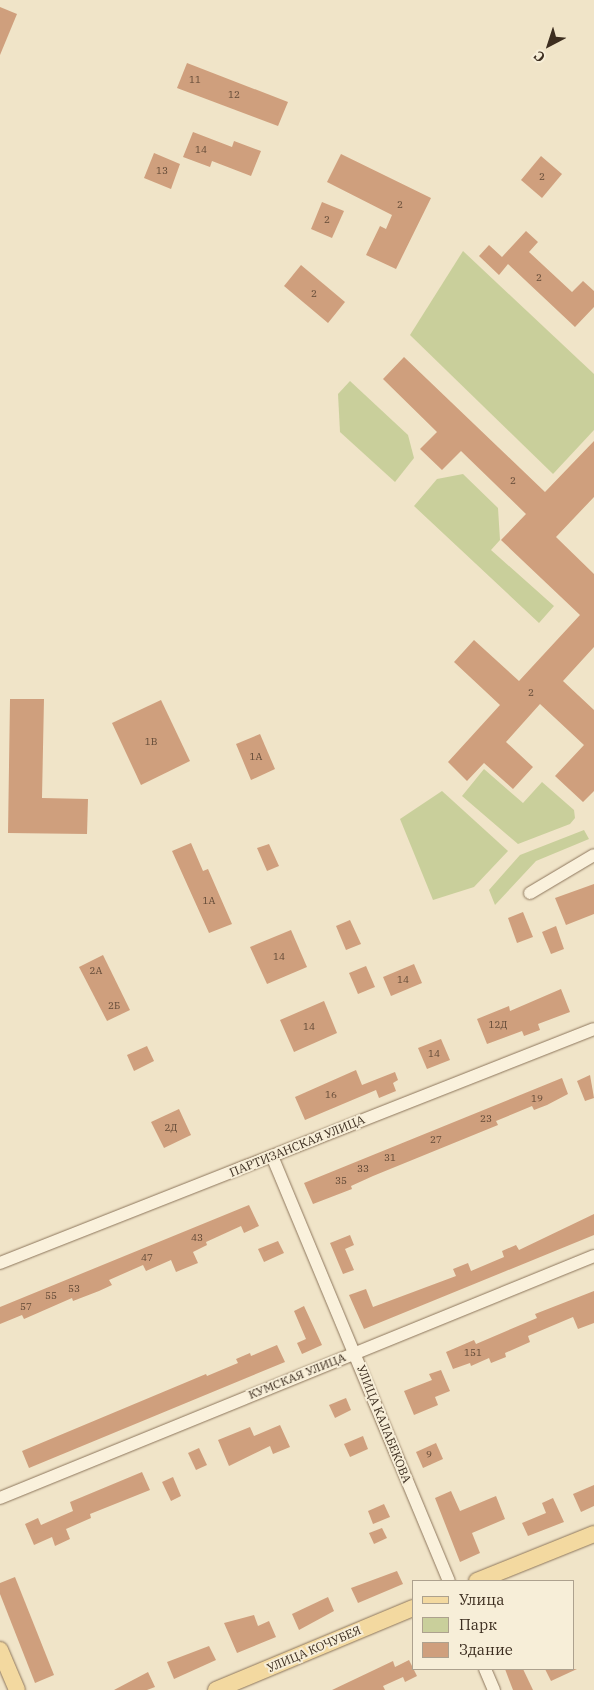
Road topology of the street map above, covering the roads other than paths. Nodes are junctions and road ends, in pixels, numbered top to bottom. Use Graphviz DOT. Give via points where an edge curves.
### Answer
graph roads {
  1 [pos="594,856"];
  2 [pos="530,893"];
  3 [pos="594,1029"];
  4 [pos="272,1156"];
  5 [pos="594,1256"];
  6 [pos="0,1263"];
  7 [pos="355,1352"];
  8 [pos="0,1498"];
  9 [pos="594,1534"];
  10 [pos="449,1580"];
  11 [pos="479,1580"];
  12 [pos="412,1608"];
  13 [pos="0,1650"];
  14 [pos="486,1670"];
  15 [pos="17,1690"];
  16 [pos="216,1690"];
  17 [pos="494,1690"];
  1 -- 2 [label="street"];
  3 -- 4 [label="street, ПАРТИЗАНСКАЯ УЛИЦА"];
  4 -- 6 [label="street, ПАРТИЗАНСКАЯ УЛИЦА"];
  4 -- 7 [label="street, УЛИЦА КАЛАБЕКОВА"];
  5 -- 7 [label="street, КУМСКАЯ УЛИЦА"];
  7 -- 8 [label="street, КУМСКАЯ УЛИЦА"];
  7 -- 10 [label="street, УЛИЦА КАЛАБЕКОВА"];
  9 -- 11 [label="main road"];
  12 -- 16 [label="main road, УЛИЦА КОЧУБЕЯ"];
  13 -- 15 [label="main road"];
  14 -- 17 [label="street"];
}
